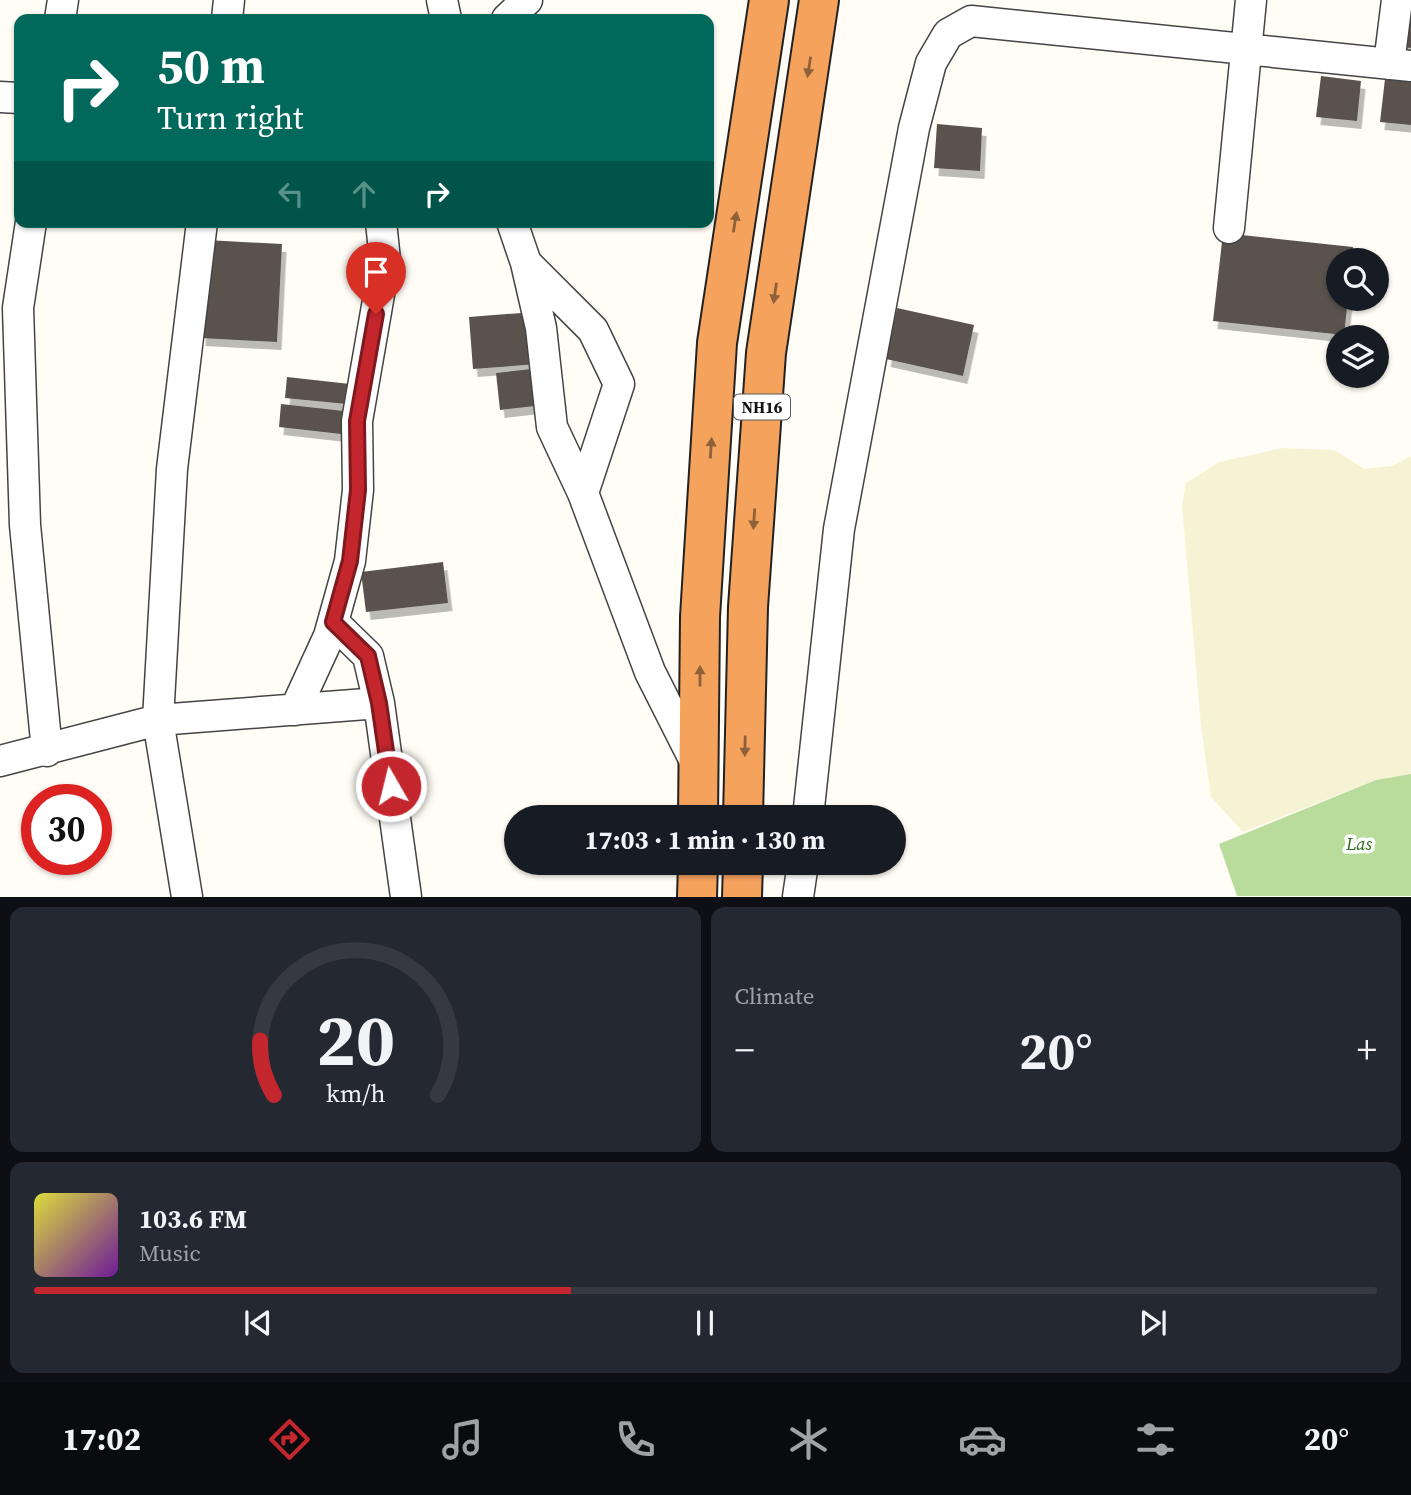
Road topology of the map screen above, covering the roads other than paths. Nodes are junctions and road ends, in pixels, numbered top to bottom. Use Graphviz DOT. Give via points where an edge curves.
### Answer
graph roads {
  1 [pos="527,0"];
  2 [pos="769,0"];
  3 [pos="819,0"];
  4 [pos="1251,0"];
  5 [pos="1396,0"];
  6 [pos="512,14"];
  7 [pos="1246,50"];
  8 [pos="1400,65"];
  9 [pos="30,228"];
  10 [pos="201,228"];
  11 [pos="382,228"];
  12 [pos="514,228"];
  13 [pos="1229,228"];
  14 [pos="526,263"];
  15 [pos="583,493"];
  16 [pos="333,622"];
  17 [pos="379,703"];
  18 [pos="295,710"];
  19 [pos="158,720"];
  20 [pos="47,751"];
  21 [pos="0,761"];
  22 [pos="699,768"];
  23 [pos="698,805"];
  24 [pos="743,805"];
  25 [pos="809,805"];
  26 [pos="698,875"];
  27 [pos="743,875"];
  28 [pos="801,875"];
  29 [pos="187,897"];
  30 [pos="406,897"];
  31 [pos="697,897"];
  32 [pos="742,897"];
  33 [pos="798,897"];
  1 -- 6 [label="street"];
  22 -- 2 [label="highway, NH16, one-way" via="700,617 717,343"];
  3 -- 24 [label="highway, NH16, one-way" via="766,353 748,607"];
  4 -- 7 [label="street"];
  5 -- 8 [label="street"];
  7 -- 8 [label="street"];
  7 -- 13 [label="street"];
  7 -- 25 [label="street" via="971,21 948,34 931,63 914,128 839,529"];
  9 -- 20 [label="street" via="18,308 25,525"];
  10 -- 19 [label="street" via="172,469"];
  11 -- 16 [label="street" via="385,260 357,421 358,490 350,561"];
  12 -- 14 [label="street"];
  14 -- 15 [label="street" via="541,328 552,427"];
  14 -- 15 [label="street" via="593,330 619,384"];
  15 -- 22 [label="street" via="650,672"];
  16 -- 17 [label="street" via="368,656"];
  16 -- 18 [label="street"];
  17 -- 18 [label="street"];
  17 -- 30 [label="street"];
  18 -- 19 [label="street"];
  19 -- 20 [label="street"];
  19 -- 29 [label="street"];
  20 -- 21 [label="street"];
  22 -- 23 [label="highway, NH16"];
  26 -- 31 [label="highway"];
  27 -- 32 [label="highway"];
  28 -- 33 [label="street"];
}
